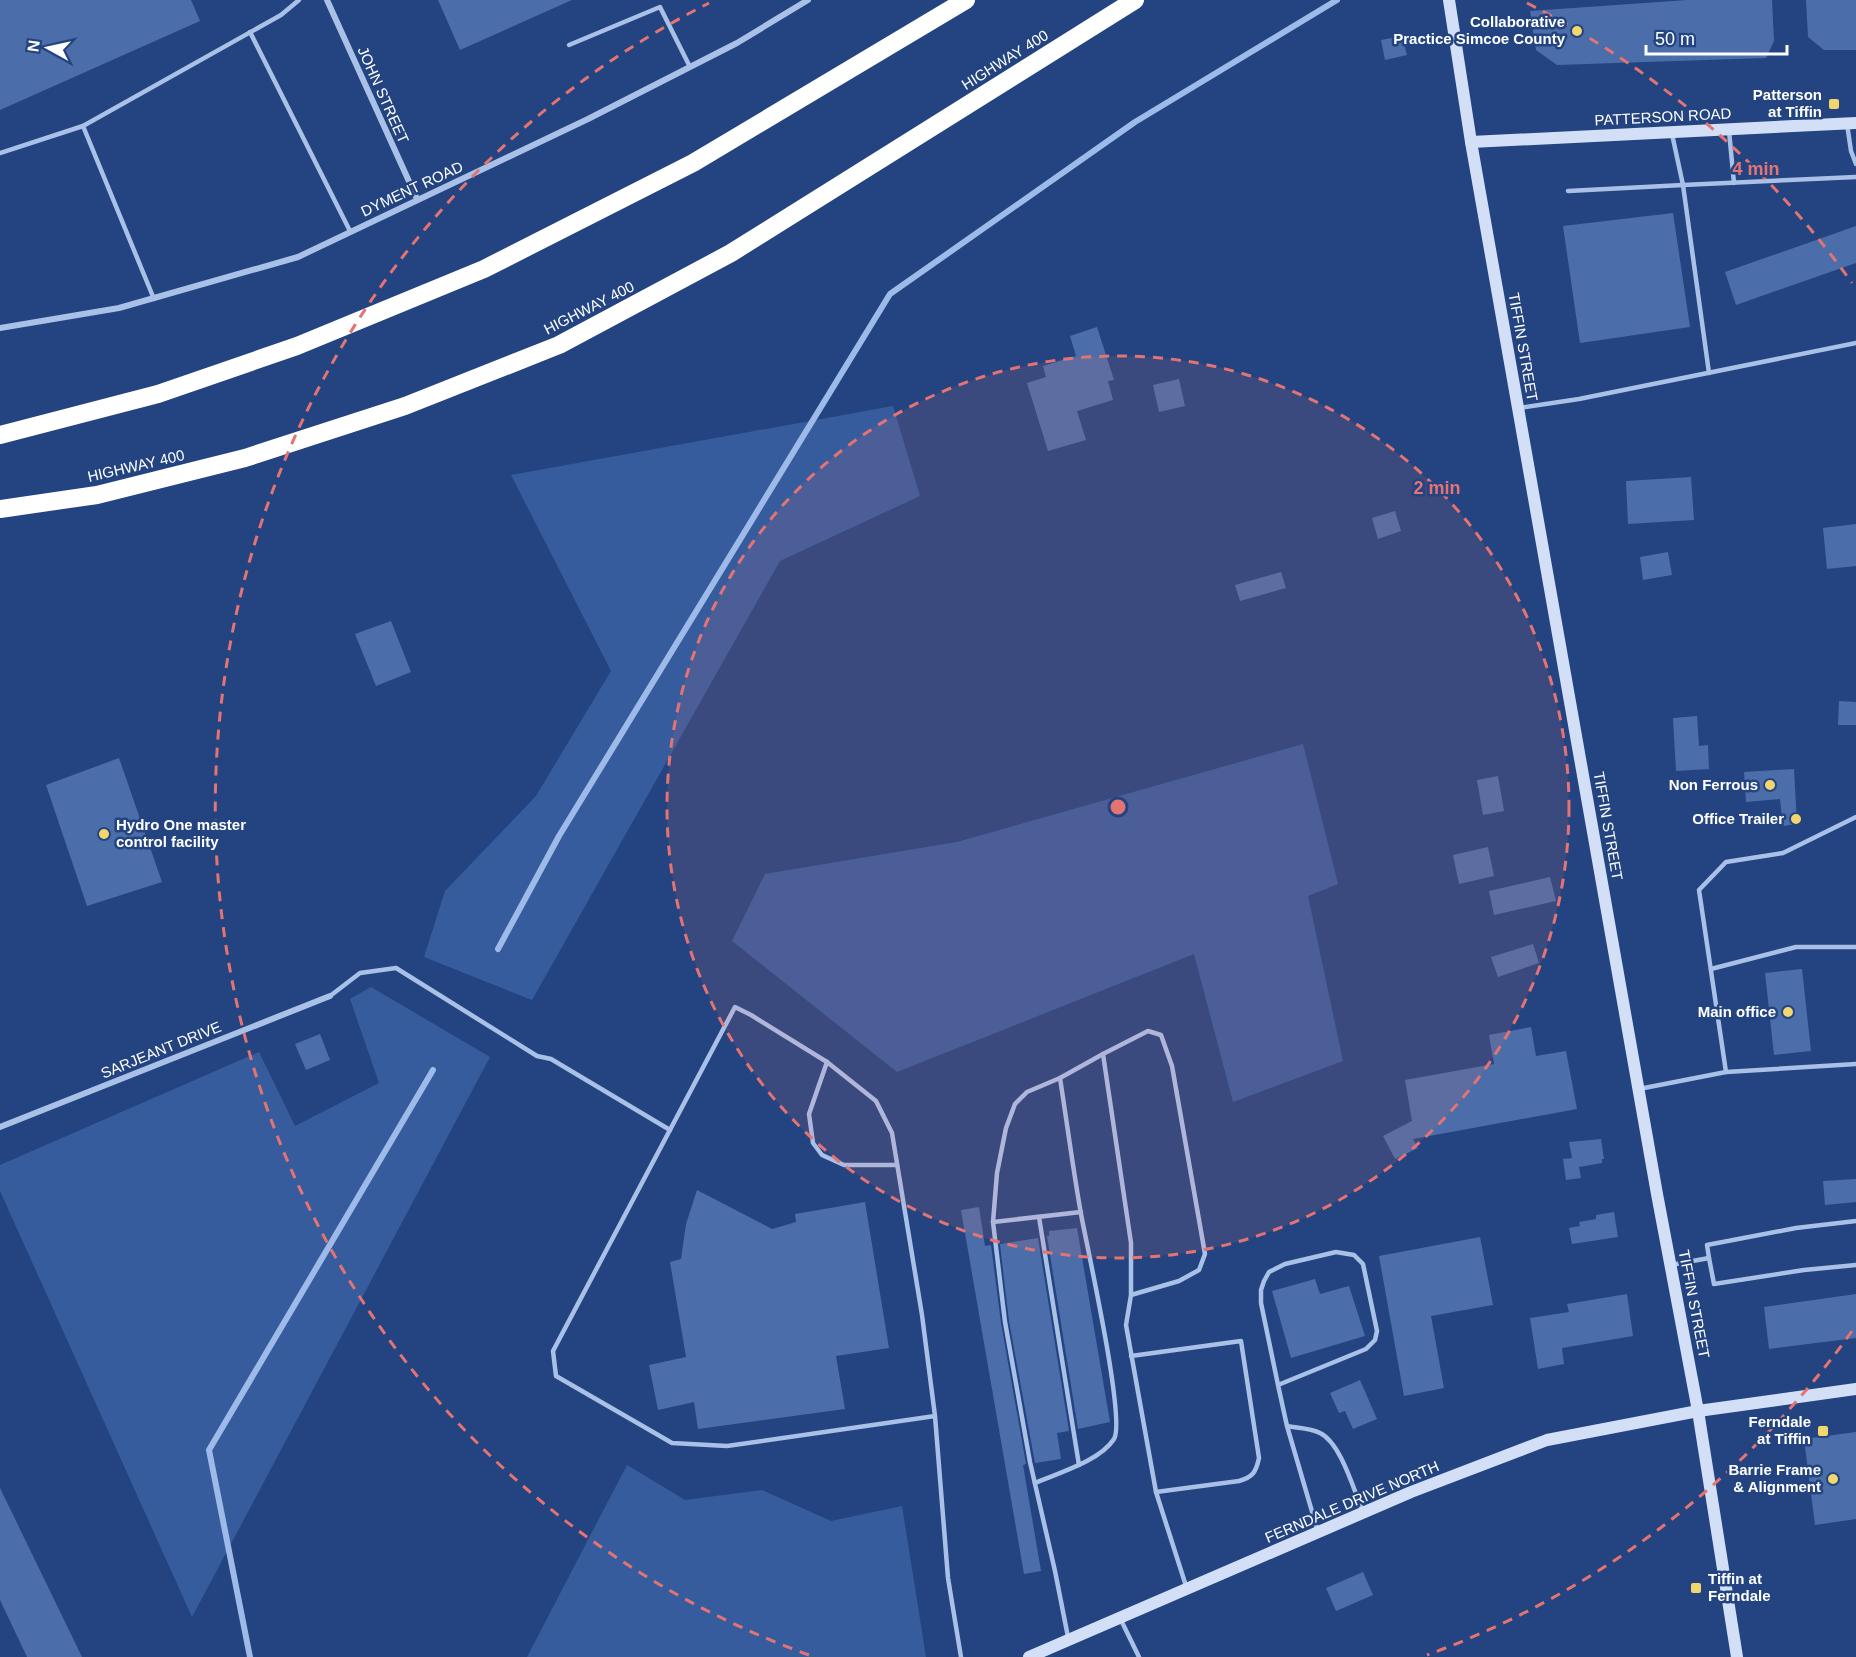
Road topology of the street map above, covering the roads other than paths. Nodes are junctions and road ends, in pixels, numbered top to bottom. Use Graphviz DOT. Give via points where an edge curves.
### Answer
graph roads {
  1 [pos="299,0"];
  2 [pos="327,0"];
  3 [pos="657,0"];
  4 [pos="808,0"];
  5 [pos="966,0"];
  6 [pos="1135,0"];
  7 [pos="1449,0"];
  8 [pos="660,7"];
  9 [pos="250,32"];
  10 [pos="569,45"];
  11 [pos="690,67"];
  12 [pos="1851,124"];
  13 [pos="83,126"];
  14 [pos="1729,129"];
  15 [pos="1671,132"];
  16 [pos="1471,142"];
  17 [pos="0,153"];
  18 [pos="1856,164"];
  19 [pos="1856,177"];
  20 [pos="1734,183"];
  21 [pos="1683,185"];
  22 [pos="1568,190"];
  23 [pos="417,199"];
  24 [pos="350,231"];
  25 [pos="154,298"];
  26 [pos="0,328"];
  27 [pos="1856,343"];
  28 [pos="1709,373"];
  29 [pos="1519,408"];
  30 [pos="0,435"];
  31 [pos="0,509"];
  32 [pos="1856,817"];
  33 [pos="1856,947"];
  34 [pos="1711,969"];
  35 [pos="330,996"];
  36 [pos="1103,1054"];
  37 [pos="827,1062"];
  38 [pos="1856,1064"];
  39 [pos="1726,1072"];
  40 [pos="1060,1078"];
  41 [pos="1639,1089"];
  42 [pos="0,1127"];
  43 [pos="670,1130"];
  44 [pos="897,1165"];
  45 [pos="1081,1212"];
  46 [pos="1039,1217"];
  47 [pos="1856,1221"];
  48 [pos="993,1222"];
  49 [pos="1709,1258"];
  50 [pos="1671,1265"];
  51 [pos="1856,1265"];
  52 [pos="1131,1295"];
  53 [pos="1131,1356"];
  54 [pos="1278,1385"];
  55 [pos="1856,1389"];
  56 [pos="1698,1411"];
  57 [pos="935,1416"];
  58 [pos="1287,1426"];
  59 [pos="1078,1465"];
  60 [pos="1035,1483"];
  61 [pos="1156,1492"];
  62 [pos="1363,1512"];
  63 [pos="1318,1532"];
  64 [pos="1187,1589"];
  65 [pos="1120,1618"];
  66 [pos="1069,1640"];
  67 [pos="961,1657"];
  68 [pos="1029,1657"];
  69 [pos="1139,1657"];
  70 [pos="1737,1657"];
  1 -- 9 [label="lane"];
  2 -- 23 [label="street, JOHN STREET"];
  3 -- 8 [label="lane"];
  4 -- 11 [label="street, DYMENT ROAD"];
  5 -- 30 [label="highway" via="693,163 484,269 297,346 179,387"];
  6 -- 31 [label="highway, HIGHWAY 400" via="731,254 559,345 405,406 245,458 97,495"];
  7 -- 16 [label="street, TIFFIN STREET"];
  8 -- 10 [label="lane"];
  8 -- 11 [label="lane"];
  9 -- 13 [label="lane"];
  9 -- 24 [label="lane"];
  11 -- 23 [label="street, DYMENT ROAD"];
  12 -- 14 [label="street, PATTERSON ROAD"];
  12 -- 18 [label="lane" via="1851,151"];
  13 -- 17 [label="lane"];
  13 -- 25 [label="lane"];
  14 -- 15 [label="street, PATTERSON ROAD"];
  14 -- 20 [label="lane"];
  15 -- 16 [label="street, PATTERSON ROAD"];
  15 -- 21 [label="lane"];
  16 -- 29 [label="street, TIFFIN STREET"];
  19 -- 20 [label="lane"];
  20 -- 21 [label="lane"];
  21 -- 22 [label="lane"];
  21 -- 28 [label="lane"];
  23 -- 24 [label="street, DYMENT ROAD"];
  24 -- 25 [label="street, DYMENT ROAD" via="298,257"];
  25 -- 26 [label="street, DYMENT ROAD" via="119,308"];
  27 -- 28 [label="lane"];
  28 -- 29 [label="lane"];
  29 -- 41 [label="street, TIFFIN STREET"];
  32 -- 34 [label="lane" via="1783,853 1726,862 1699,890"];
  33 -- 34 [label="lane" via="1796,947"];
  34 -- 39 [label="lane"];
  35 -- 42 [label="street, SARJEANT DRIVE"];
  35 -- 43 [label="lane" via="360,973 396,968 537,1056 551,1059"];
  36 -- 40 [label="lane"];
  36 -- 52 [label="lane" via="1131,1243"];
  36 -- 52 [label="lane" via="1148,1031 1161,1035 1172,1066 1205,1254 1198,1270 1179,1281"];
  37 -- 43 [label="lane" via="735,1007"];
  37 -- 44 [label="lane" via="876,1101 892,1133"];
  37 -- 44 [label="lane" via="809,1114 813,1143 822,1155 844,1165"];
  38 -- 39 [label="lane"];
  39 -- 41 [label="lane"];
  40 -- 45 [label="lane"];
  40 -- 48 [label="lane" via="1028,1092 1015,1104 997,1173"];
  41 -- 50 [label="street, TIFFIN STREET"];
  43 -- 57 [label="lane" via="553,1351 556,1376 672,1443 727,1446"];
  44 -- 57 [label="lane"];
  45 -- 46 [label="lane"];
  45 -- 59 [label="lane" via="1118,1424 1115,1437 1104,1451"];
  46 -- 48 [label="lane"];
  46 -- 59 [label="lane"];
  47 -- 49 [label="lane" via="1707,1245"];
  48 -- 60 [label="lane" via="1005,1322"];
  49 -- 50 [label="lane"];
  49 -- 51 [label="lane" via="1714,1284"];
  50 -- 56 [label="street, TIFFIN STREET"];
  52 -- 53 [label="lane" via="1126,1325"];
  53 -- 61 [label="lane"];
  53 -- 61 [label="lane" via="1241,1341 1259,1458 1256,1471 1239,1480"];
  54 -- 54 [label="lane" via="1261,1303 1261,1290 1269,1272 1336,1252 1354,1255 1363,1264 1377,1331 1375,1340 1366,1349"];
  54 -- 58 [label="lane"];
  55 -- 56 [label="street, FERNDALE DRIVE NORTH"];
  56 -- 62 [label="street, FERNDALE DRIVE NORTH" via="1547,1440"];
  56 -- 70 [label="street, TIFFIN STREET"];
  57 -- 67 [label="lane" via="948,1578"];
  58 -- 62 [label="lane" via="1320,1432 1331,1440"];
  58 -- 63 [label="lane"];
  59 -- 60 [label="lane"];
  60 -- 66 [label="lane"];
  61 -- 64 [label="lane"];
  62 -- 63 [label="street, FERNDALE DRIVE NORTH"];
  63 -- 64 [label="street, FERNDALE DRIVE NORTH"];
  64 -- 65 [label="street, FERNDALE DRIVE NORTH"];
  65 -- 66 [label="street, FERNDALE DRIVE NORTH"];
  65 -- 69 [label="lane"];
  66 -- 68 [label="street, FERNDALE DRIVE NORTH"];
}
